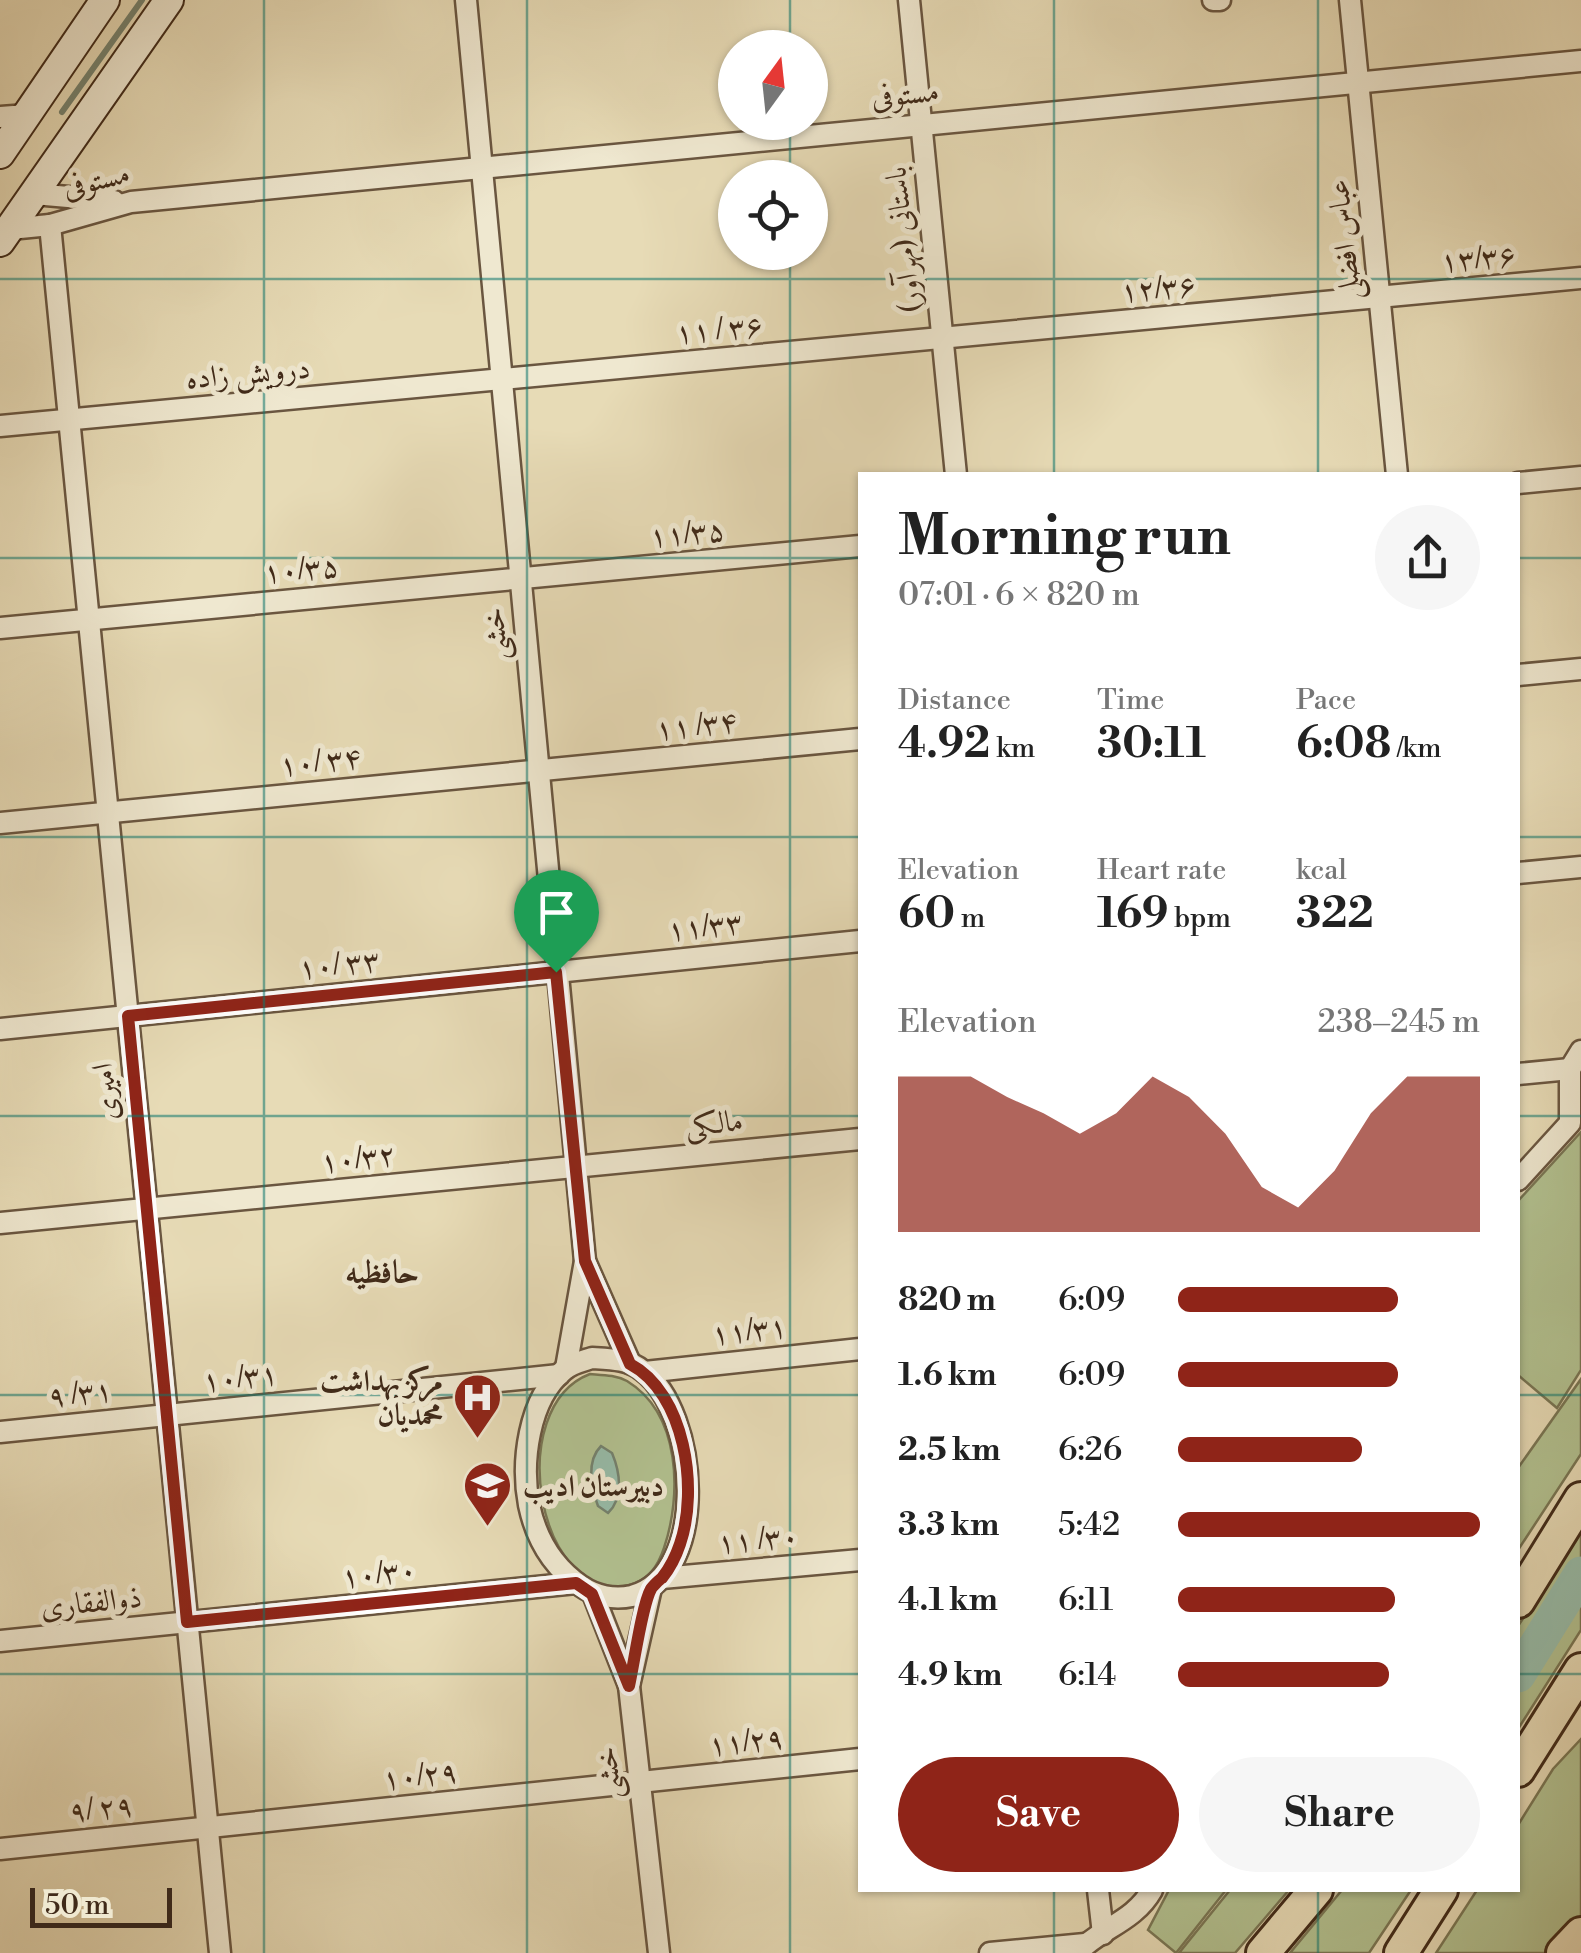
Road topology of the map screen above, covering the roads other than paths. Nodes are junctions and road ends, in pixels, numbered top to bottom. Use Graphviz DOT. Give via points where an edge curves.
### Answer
graph roads {
  1 [pos="105,0"];
  2 [pos="170,0"];
  3 [pos="466,0"];
  4 [pos="908,0"];
  5 [pos="1350,0"];
  6 [pos="1581,61"];
  7 [pos="1358,82"];
  8 [pos="13,116"];
  9 [pos="921,125"];
  10 [pos="0,154"];
  11 [pos="482,168"];
  12 [pos="34,194"];
  13 [pos="130,202"];
  14 [pos="50,225"];
  15 [pos="3,234"];
  16 [pos="1581,278"];
  17 [pos="1380,297"];
  18 [pos="942,338"];
  19 [pos="501,379"];
  20 [pos="69,420"];
  21 [pos="0,426"];
  22 [pos="956,472"];
  23 [pos="1397,472"];
  24 [pos="1581,477"];
  25 [pos="1520,483"];
  26 [pos="858,546"];
  27 [pos="520,579"];
  28 [pos="89,620"];
  29 [pos="0,628"];
  30 [pos="1581,669"];
  31 [pos="1520,675"];
  32 [pos="858,739"];
  33 [pos="538,770"];
  34 [pos="108,812"];
  35 [pos="0,823"];
  36 [pos="1581,867"];
  37 [pos="1520,874"];
  38 [pos="858,941"];
  39 [pos="556,972"];
  40 [pos="128,1016"];
  41 [pos="0,1029"];
  42 [pos="1576,1060"];
  43 [pos="1520,1074"];
  44 [pos="858,1138"];
  45 [pos="574,1166"];
  46 [pos="1520,1178"];
  47 [pos="147,1208"];
  48 [pos="0,1223"];
  49 [pos="585,1261"];
  50 [pos="858,1349"];
  51 [pos="638,1368"];
  52 [pos="562,1371"];
  53 [pos="167,1415"];
  54 [pos="0,1432"];
  55 [pos="1581,1499"];
  56 [pos="858,1560"];
  57 [pos="656,1583"];
  58 [pos="584,1589"];
  59 [pos="1520,1599"];
  60 [pos="187,1622"];
  61 [pos="0,1642"];
  62 [pos="1581,1670"];
  63 [pos="629,1686"];
  64 [pos="858,1759"];
  65 [pos="1520,1767"];
  66 [pos="639,1782"];
  67 [pos="208,1827"];
  68 [pos="0,1849"];
  69 [pos="1098,1892"];
  70 [pos="1150,1892"];
  71 [pos="1314,1892"];
  72 [pos="1440,1892"];
  73 [pos="1581,1934"];
  74 [pos="1088,1944"];
  75 [pos="220,1953"];
  76 [pos="659,1953"];
  77 [pos="990,1953"];
  78 [pos="1263,1953"];
  79 [pos="1401,1953"];
  80 [pos="1563,1953"];
  1 -- 8 [label="main road"];
  2 -- 12 [label="main road"];
  3 -- 11 [label="street, خشی"];
  4 -- 9 [label="street, باستانی (مهرآور)"];
  5 -- 7 [label="street, عباس افضلی"];
  6 -- 7 [label="street, مستوفی"];
  7 -- 9 [label="street, مستوفی"];
  7 -- 17 [label="street, عباس افضلی"];
  8 -- 10 [label="main road"];
  9 -- 11 [label="street, مستوفی"];
  9 -- 18 [label="street, باستانی (مهرآور)"];
  11 -- 13 [label="street, مستوفی"];
  11 -- 19 [label="street, خشی"];
  12 -- 13 [label="street"];
  12 -- 15 [label="main road"];
  13 -- 14 [label="street, مستوفی"];
  14 -- 15 [label="street, مستوفی"];
  14 -- 20 [label="street, امیری"];
  16 -- 17 [label="street, ۱۳/۳۶"];
  17 -- 18 [label="street, ۱۲/۳۶"];
  17 -- 23 [label="street, عباس افضلی"];
  18 -- 19 [label="street, ۱۱ / ۳۶"];
  18 -- 22 [label="street, باستانی (مهرآور)"];
  19 -- 20 [label="street, درویش زاده"];
  19 -- 27 [label="street, خشی"];
  20 -- 21 [label="street, درویش زاده"];
  20 -- 28 [label="street, امیری"];
  24 -- 25 [label="street"];
  26 -- 27 [label="street, ۱۱/۳۵"];
  27 -- 28 [label="street, ۱۰/۳۵"];
  27 -- 33 [label="street, خشی"];
  28 -- 29 [label="street, ۱۰/۳۵"];
  28 -- 34 [label="street, امیری"];
  30 -- 31 [label="street"];
  32 -- 33 [label="street, ۱۱ /۳۴"];
  33 -- 34 [label="street, ۱۰/ ۳۴"];
  33 -- 39 [label="street, خشی"];
  34 -- 35 [label="street, ۱۰/ ۳۴"];
  34 -- 40 [label="street, امیری"];
  36 -- 37 [label="street"];
  38 -- 39 [label="street, ۱۱/۳۳"];
  39 -- 40 [label="street, ۱۰/ ۳۳"];
  39 -- 45 [label="street, خشی"];
  40 -- 41 [label="street, ۱۰/ ۳۳"];
  40 -- 47 [label="street, امیری"];
  42 -- 43 [label="street"];
  42 -- 46 [label="street" via="1570,1123"];
  44 -- 45 [label="street, مالکی"];
  45 -- 47 [label="street, ۱۰/۳۲"];
  45 -- 49 [label="street, خشی"];
  47 -- 48 [label="street, ۱۰/۳۲"];
  47 -- 53 [label="street, امیری"];
  49 -- 51 [label="street, خشی"];
  49 -- 52 [label="street, خشی"];
  50 -- 51 [label="street, ۱۱/۳۱"];
  51 -- 52 [label="street" via="592,1358"];
  51 -- 57 [label="street" via="675,1420 688,1477 680,1542"];
  52 -- 53 [label="street, ۱۰/۳۱"];
  52 -- 58 [label="street" via="527,1440 528,1501 539,1538"];
  53 -- 54 [label="street, ۹ /۳۱"];
  53 -- 60 [label="street, امیری"];
  55 -- 59 [label="highway"];
  56 -- 57 [label="street, ۱۱ /۳۰"];
  57 -- 58 [label="street" via="624,1598"];
  57 -- 63 [label="street, خشی"];
  58 -- 60 [label="street, ۱۰/۳۰"];
  58 -- 63 [label="street"];
  60 -- 61 [label="street, ذوالفقاری"];
  60 -- 67 [label="street, امیری"];
  62 -- 65 [label="highway"];
  63 -- 66 [label="street, خشی"];
  64 -- 66 [label="street, ۱۱/۲۹"];
  66 -- 67 [label="street, ۱۰/۲۹"];
  66 -- 76 [label="street, خشی"];
  67 -- 68 [label="street, ۹/ ۲۹"];
  67 -- 75 [label="street, امیری"];
  69 -- 74 [label="street"];
  70 -- 74 [label="street" via="1130,1918"];
  71 -- 78 [label="highway"];
  72 -- 79 [label="highway"];
  73 -- 80 [label="highway"];
  74 -- 77 [label="street"];
}
